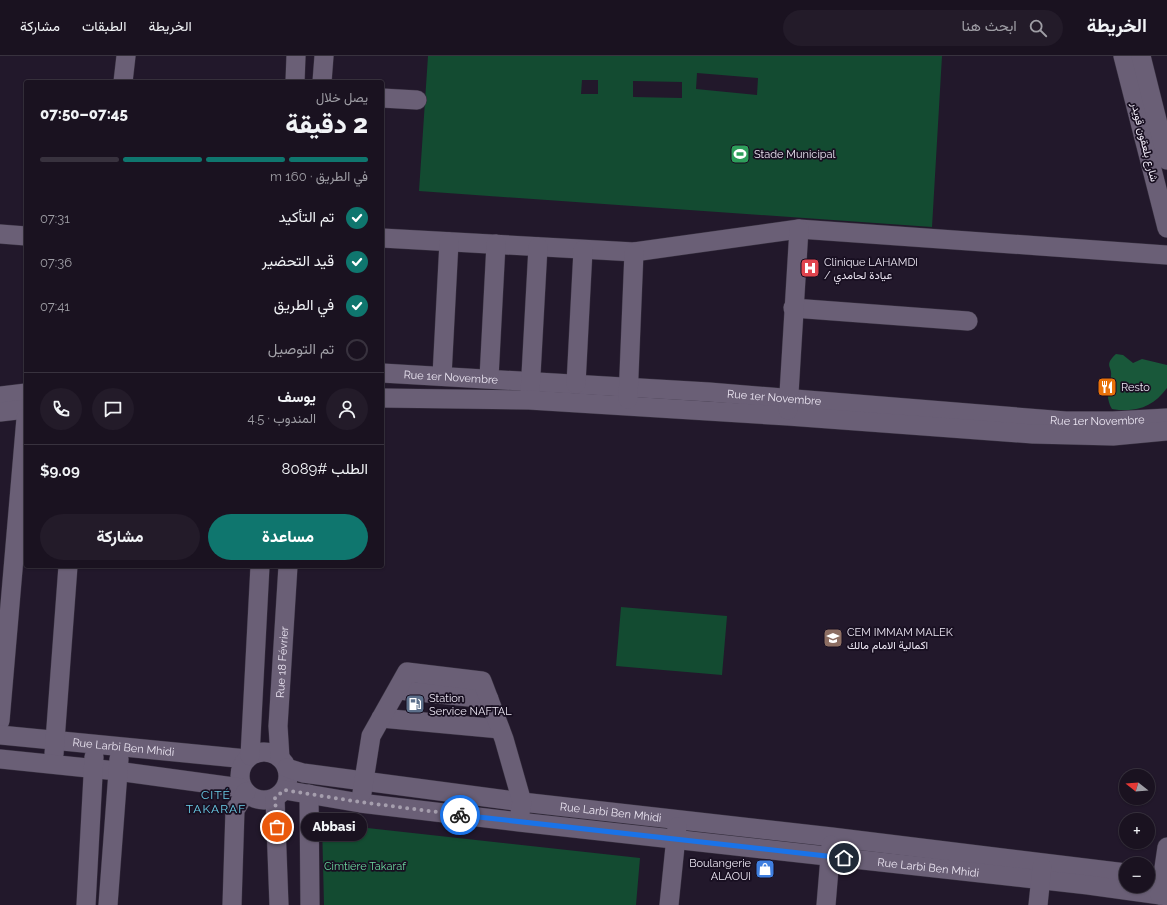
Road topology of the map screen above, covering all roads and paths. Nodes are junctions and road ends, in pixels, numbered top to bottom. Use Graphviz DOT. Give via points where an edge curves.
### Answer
graph roads {
  1 [pos="126,56"];
  2 [pos="296,56"];
  3 [pos="324,56"];
  4 [pos="1123,56"];
  5 [pos="1141,56"];
  6 [pos="123,80"];
  7 [pos="295,80"];
  8 [pos="322,80"];
  9 [pos="384,98"];
  10 [pos="417,100"];
  11 [pos="1151,131"];
  12 [pos="1167,160"];
  13 [pos="1167,228"];
  14 [pos="799,229"];
  15 [pos="0,234"];
  16 [pos="24,236"];
  17 [pos="384,238"];
  18 [pos="449,242"];
  19 [pos="496,244"];
  20 [pos="538,247"];
  21 [pos="584,250"];
  22 [pos="634,252"];
  23 [pos="1167,255"];
  24 [pos="793,308"];
  25 [pos="968,321"];
  26 [pos="384,373"];
  27 [pos="442,376"];
  28 [pos="489,378"];
  29 [pos="530,381"];
  30 [pos="576,384"];
  31 [pos="629,386"];
  32 [pos="709,392"];
  33 [pos="24,393"];
  34 [pos="0,396"];
  35 [pos="384,398"];
  36 [pos="529,400"];
  37 [pos="628,406"];
  38 [pos="788,406"];
  39 [pos="24,409"];
  40 [pos="709,411"];
  41 [pos="0,412"];
  42 [pos="1167,418"];
  43 [pos="1113,429"];
  44 [pos="1167,431"];
  45 [pos="24,441"];
  46 [pos="68,568"];
  47 [pos="260,568"];
  48 [pos="288,568"];
  49 [pos="381,718"];
  50 [pos="0,721"];
  51 [pos="500,729"];
  52 [pos="0,735"];
  53 [pos="55,741"];
  54 [pos="95,744"];
  55 [pos="121,746"];
  56 [pos="248,757"];
  57 [pos="0,759"];
  58 [pos="283,763"];
  59 [pos="54,765"];
  60 [pos="92,769"];
  61 [pos="117,771"];
  62 [pos="363,782"];
  63 [pos="244,790"];
  64 [pos="280,794"];
  65 [pos="309,794"];
  66 [pos="360,802"];
  67 [pos="522,802"];
  68 [pos="678,820"];
  69 [pos="519,822"];
  70 [pos="832,836"];
  71 [pos="676,840"];
  72 [pos="1167,847"];
  73 [pos="928,848"];
  74 [pos="830,857"];
  75 [pos="927,868"];
  76 [pos="1042,871"];
  77 [pos="1119,873"];
  78 [pos="1161,885"];
  79 [pos="86,905"];
  80 [pos="108,905"];
  81 [pos="232,905"];
  82 [pos="278,905"];
  83 [pos="310,905"];
  84 [pos="669,905"];
  85 [pos="826,905"];
  86 [pos="1038,905"];
  1 -- 6 [label="street"];
  2 -- 7 [label="street"];
  3 -- 8 [label="street"];
  4 -- 11 [label="street, شارع بلعقون قويدر"];
  5 -- 11 [label="street, شارع بلعقون قويدر"];
  9 -- 10 [label="street"];
  11 -- 12 [label="street, شارع بلعقون قويدر"];
  11 -- 13 [label="street, شارع بلعقون قويدر"];
  14 -- 22 [label="street"];
  14 -- 23 [label="street"];
  14 -- 24 [label="street"];
  15 -- 16 [label="street"];
  17 -- 18 [label="street"];
  18 -- 19 [label="street"];
  18 -- 27 [label="street"];
  19 -- 20 [label="street"];
  19 -- 28 [label="street"];
  20 -- 21 [label="street"];
  20 -- 29 [label="street"];
  21 -- 22 [label="street"];
  21 -- 30 [label="street"];
  22 -- 31 [label="street"];
  24 -- 25 [label="street"];
  24 -- 38 [label="street"];
  26 -- 27 [label="street, Rue 1er Novembre"];
  27 -- 28 [label="street, Rue 1er Novembre"];
  28 -- 29 [label="street, Rue 1er Novembre"];
  29 -- 30 [label="street, Rue 1er Novembre"];
  29 -- 36 [label="street"];
  30 -- 31 [label="street, Rue 1er Novembre"];
  31 -- 32 [label="street, Rue 1er Novembre"];
  31 -- 37 [label="street"];
  32 -- 38 [label="street, Rue 1er Novembre"];
  32 -- 40 [label="street"];
  33 -- 34 [label="street"];
  35 -- 36 [label="street, Rue 1er Novembre"];
  36 -- 37 [label="street, Rue 1er Novembre"];
  37 -- 40 [label="street, Rue 1er Novembre"];
  38 -- 40 [label="street, Rue 1er Novembre"];
  38 -- 43 [label="street, Rue 1er Novembre" via="1066,421"];
  39 -- 41 [label="street"];
  42 -- 43 [label="street, Rue 1er Novembre"];
  43 -- 44 [label="street, Rue 1er Novembre"];
  45 -- 50 [label="street"];
  46 -- 53 [label="street"];
  47 -- 56 [label="street"];
  48 -- 58 [label="street, Rue 18 Février" via="278,726"];
  49 -- 51 [label="street"];
  49 -- 51 [label="street" via="407,672 482,681"];
  49 -- 62 [label="street" via="371,736"];
  51 -- 67 [label="street"];
  52 -- 53 [label="street, Rue Larbi Ben Mhidi"];
  53 -- 54 [label="street, Rue Larbi Ben Mhidi"];
  53 -- 59 [label="street"];
  54 -- 55 [label="street, Rue Larbi Ben Mhidi"];
  54 -- 60 [label="street"];
  55 -- 56 [label="street, Rue Larbi Ben Mhidi" via="196,755"];
  55 -- 61 [label="street"];
  56 -- 58 [label="street" via="268,752"];
  56 -- 63 [label="street" via="240,772"];
  57 -- 59 [label="street"];
  58 -- 62 [label="street, Rue Larbi Ben Mhidi" via="303,773"];
  58 -- 64 [label="street" via="288,776"];
  59 -- 60 [label="street"];
  60 -- 61 [label="street"];
  60 -- 79 [label="street"];
  61 -- 63 [label="street"];
  61 -- 80 [label="street"];
  62 -- 66 [label="street"];
  62 -- 67 [label="street, Rue Larbi Ben Mhidi"];
  63 -- 64 [label="street" via="255,799 262,800"];
  63 -- 81 [label="street" via="234,810"];
  64 -- 65 [label="street, Rue Larbi Ben Mhidi"];
  64 -- 82 [label="street"];
  65 -- 66 [label="street, Rue Larbi Ben Mhidi"];
  65 -- 83 [label="street"];
  66 -- 69 [label="street, Rue Larbi Ben Mhidi"];
  67 -- 68 [label="street, Rue Larbi Ben Mhidi"];
  67 -- 69 [label="street"];
  68 -- 70 [label="street, Rue Larbi Ben Mhidi"];
  68 -- 71 [label="street"];
  69 -- 71 [label="street, Rue Larbi Ben Mhidi"];
  70 -- 73 [label="street, Rue Larbi Ben Mhidi"];
  70 -- 74 [label="street"];
  71 -- 74 [label="street, Rue Larbi Ben Mhidi"];
  71 -- 84 [label="street"];
  72 -- 78 [label="street"];
  73 -- 75 [label="street"];
  73 -- 76 [label="street, Rue Larbi Ben Mhidi"];
  74 -- 75 [label="street, Rue Larbi Ben Mhidi"];
  74 -- 85 [label="street"];
  75 -- 76 [label="street, Rue Larbi Ben Mhidi"];
  76 -- 77 [label="street, Rue Larbi Ben Mhidi"];
  76 -- 78 [label="street, Rue Larbi Ben Mhidi"];
  76 -- 86 [label="street"];
}
